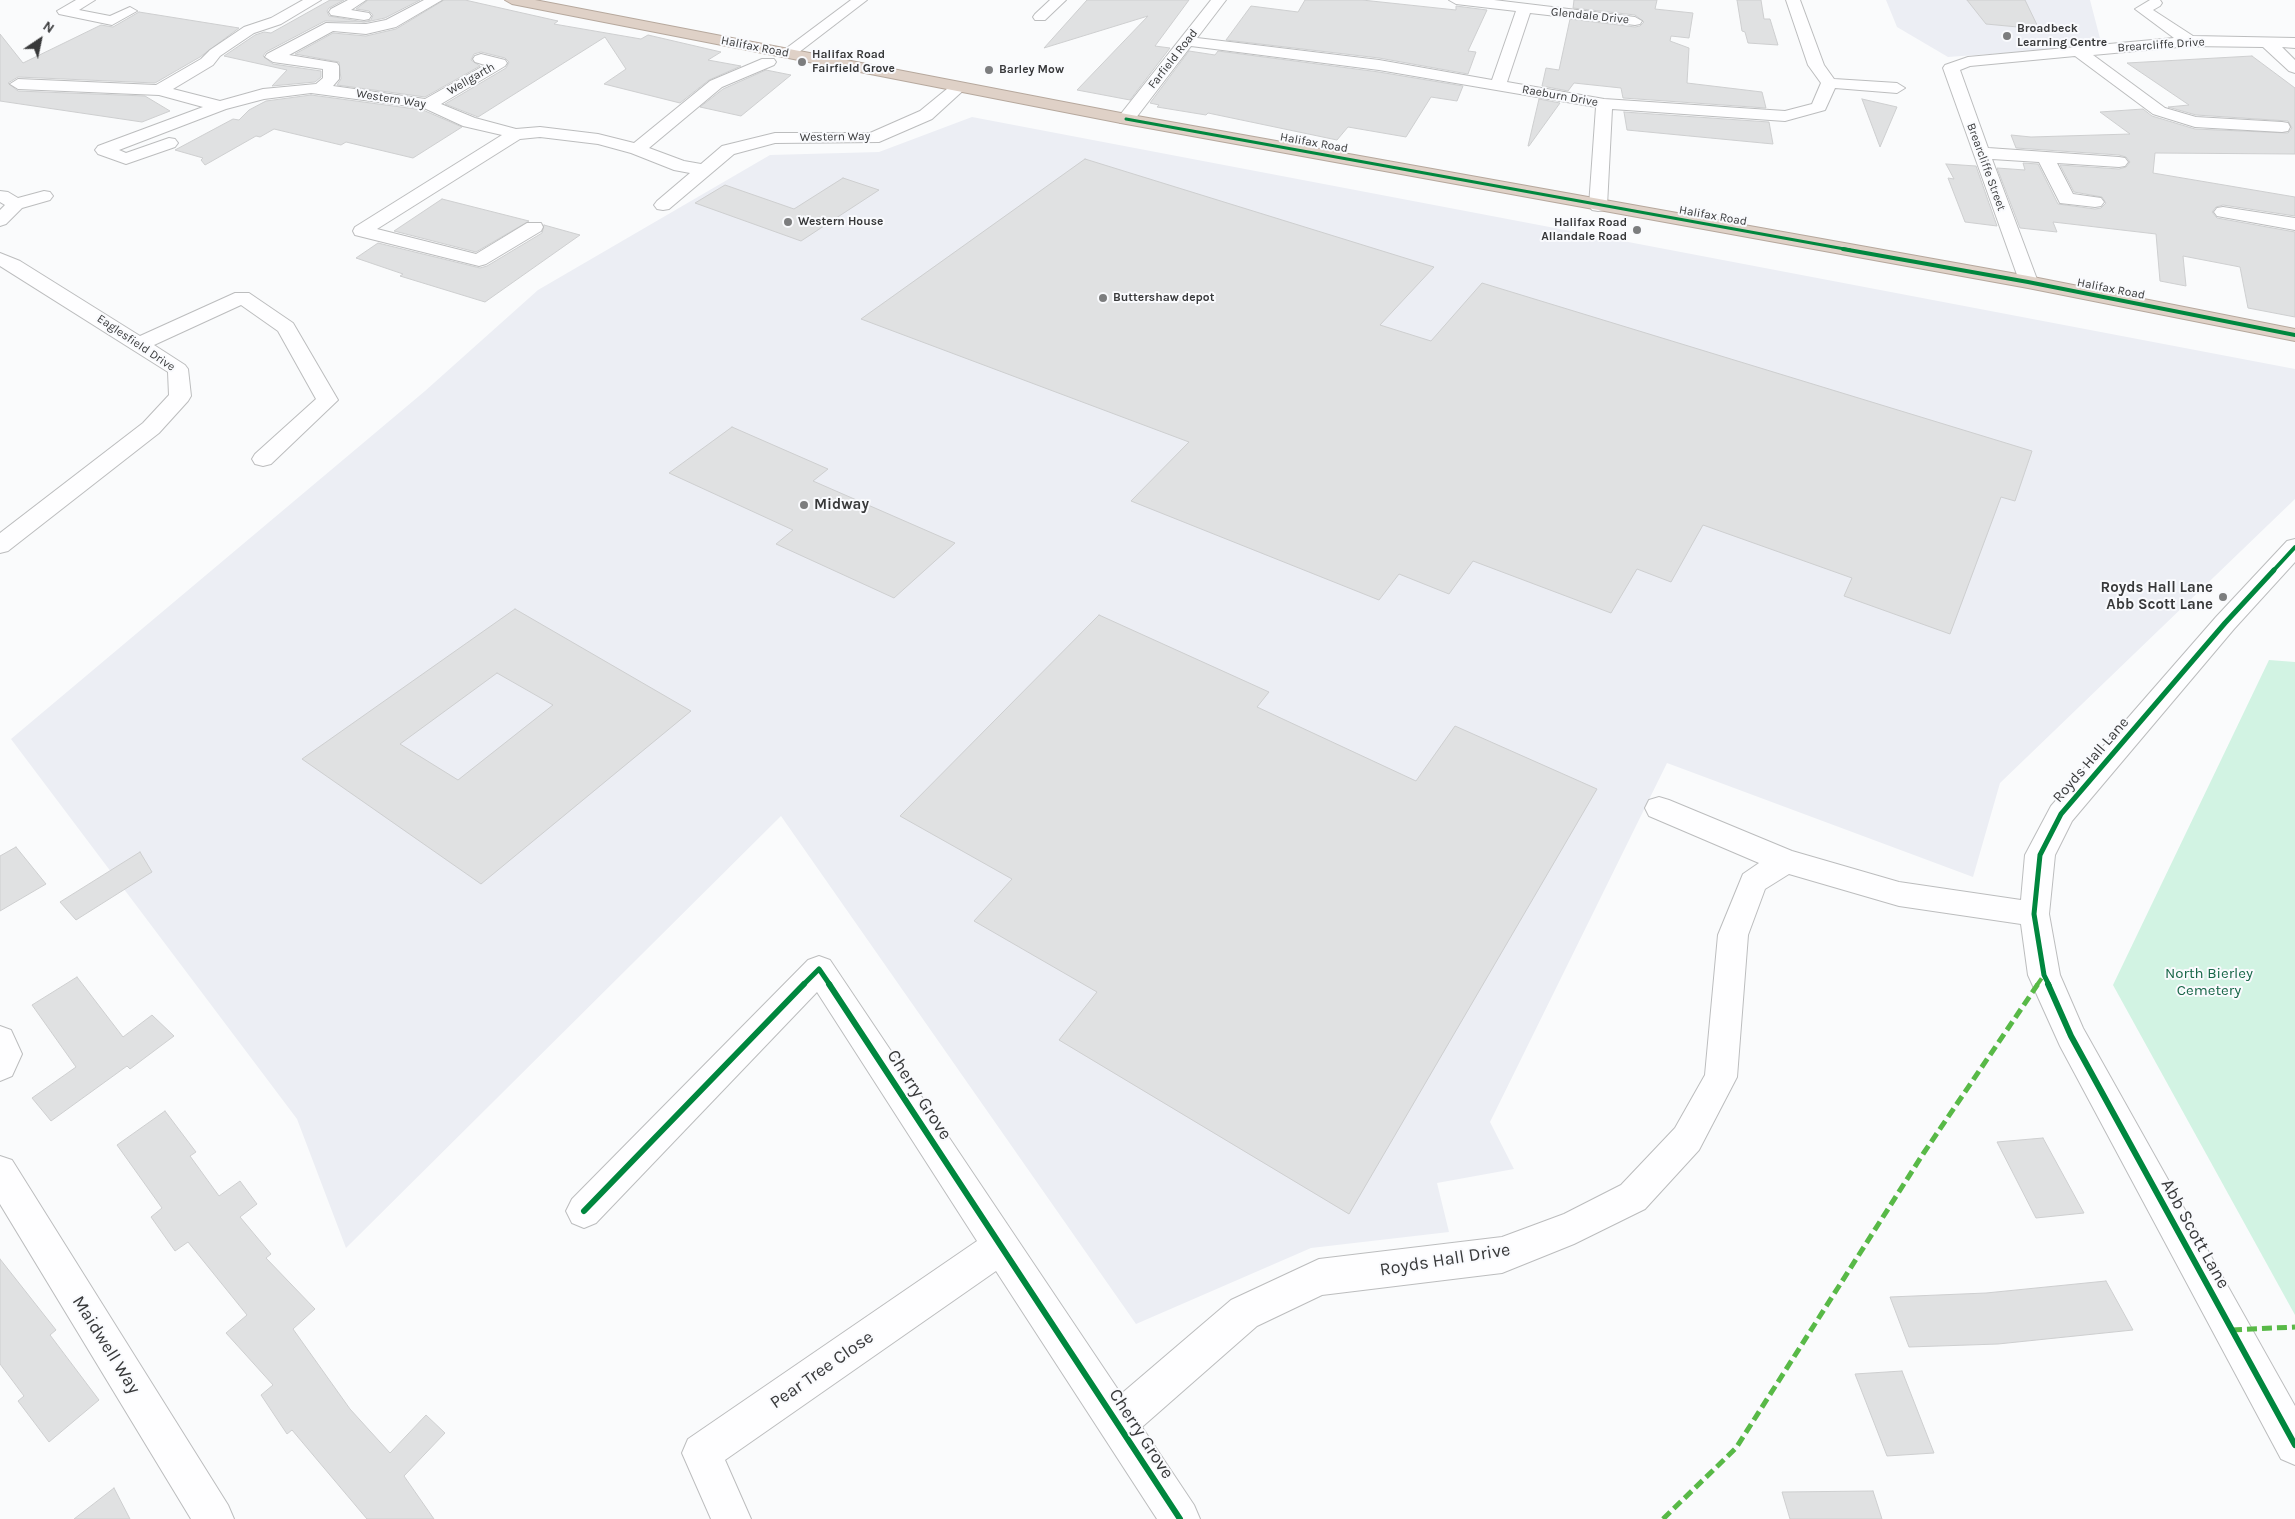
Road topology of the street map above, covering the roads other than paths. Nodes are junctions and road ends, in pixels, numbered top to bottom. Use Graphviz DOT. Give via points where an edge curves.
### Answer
graph roads {
  1 [pos="88,0"];
  2 [pos="314,0"];
  3 [pos="359,0"];
  4 [pos="409,0"];
  5 [pos="435,0"];
  6 [pos="512,0"];
  7 [pos="860,0"];
  8 [pos="1059,0"];
  9 [pos="1219,0"];
  10 [pos="1456,0"];
  11 [pos="1793,0"];
  12 [pos="2155,3"];
  13 [pos="1524,9"];
  14 [pos="130,11"];
  15 [pos="1040,17"];
  16 [pos="1635,21"];
  17 [pos="1186,41"];
  18 [pos="2189,42"];
  19 [pos="2267,42"];
  20 [pos="2295,42"];
  21 [pos="2079,52"];
  22 [pos="789,53"];
  23 [pos="481,59"];
  24 [pos="768,62"];
  25 [pos="1968,62"];
  26 [pos="2295,68"];
  27 [pos="1829,83"];
  28 [pos="18,84"];
  29 [pos="1498,85"];
  30 [pos="959,87"];
  31 [pos="1897,88"];
  32 [pos="319,89"];
  33 [pos="159,90"];
  34 [pos="428,104"];
  35 [pos="1604,104"];
  36 [pos="220,106"];
  37 [pos="1126,119"];
  38 [pos="2282,127"];
  39 [pos="516,134"];
  40 [pos="169,143"];
  41 [pos="637,150"];
  42 [pos="1981,153"];
  43 [pos="2046,158"];
  44 [pos="2119,162"];
  45 [pos="704,170"];
  46 [pos="44,196"];
  47 [pos="2095,202"];
  48 [pos="663,205"];
  49 [pos="1598,206"];
  50 [pos="2223,212"];
  51 [pos="0,220"];
  52 [pos="2295,224"];
  53 [pos="534,228"];
  54 [pos="0,259"];
  55 [pos="2028,282"];
  56 [pos="2295,335"];
  57 [pos="139,344"];
  58 [pos="263,460"];
  59 [pos="0,545"];
  60 [pos="2295,547"];
  61 [pos="1659,808"];
  62 [pos="1785,861"];
  63 [pos="2034,914"];
  64 [pos="2072,1036"];
  65 [pos="0,1040"];
  66 [pos="0,1066"];
  67 [pos="0,1172"];
  68 [pos="584,1211"];
  69 [pos="1001,1246"];
  70 [pos="1117,1423"];
  71 [pos="2295,1445"];
  72 [pos="213,1518"];
  73 [pos="731,1519"];
  74 [pos="1180,1519"];
  1 -- 14 [label="street" via="64,11 112,21"];
  2 -- 33 [label="street" via="276,22 249,30 207,62"];
  3 -- 4 [label="street" via="336,12 375,18"];
  5 -- 32 [label="street" via="390,24 366,29 331,26 273,57 331,66 331,79"];
  6 -- 22 [label="highway, Halifax Road"];
  7 -- 22 [label="street"];
  8 -- 15 [label="street"];
  9 -- 17 [label="street, Farfield Road"];
  10 -- 13 [label="street, Glendale Drive"];
  11 -- 27 [label="street" via="1816,65"];
  12 -- 18 [label="street" via="2142,9"];
  13 -- 16 [label="street, Glendale Drive"];
  13 -- 29 [label="street"];
  17 -- 29 [label="street, Raeburn Drive" via="1378,65"];
  17 -- 37 [label="street, Farfield Road"];
  18 -- 19 [label="street, Brearcliffe Drive"];
  18 -- 21 [label="street, Brearcliffe Drive"];
  19 -- 20 [label="street, Brearcliffe Drive"];
  19 -- 26 [label="street"];
  21 -- 25 [label="street, Brearcliffe Drive"];
  21 -- 38 [label="street" via="2159,111 2195,122"];
  22 -- 30 [label="highway, Halifax Road"];
  23 -- 34 [label="street, Wellgarth" via="499,63"];
  24 -- 41 [label="street" via="716,84"];
  25 -- 42 [label="street, Brearcliffe Street" via="1951,68"];
  27 -- 31 [label="street"];
  27 -- 35 [label="street, Raeburn Drive" via="1819,108 1785,116"];
  28 -- 33 [label="street"];
  29 -- 35 [label="street, Raeburn Drive"];
  30 -- 37 [label="highway, Halifax Road"];
  30 -- 45 [label="street, Western Way" via="926,115 873,138 775,138 728,150"];
  32 -- 34 [label="street, Western Way"];
  32 -- 36 [label="street, Western Way" via="262,94"];
  33 -- 36 [label="street"];
  34 -- 39 [label="street, Western Way" via="469,122"];
  35 -- 49 [label="street"];
  36 -- 40 [label="street, Western Way" via="104,150 126,159"];
  37 -- 49 [label="highway, Halifax Road"];
  39 -- 41 [label="street, Western Way" via="540,132 598,140"];
  39 -- 53 [label="street" via="362,231 479,260"];
  41 -- 45 [label="street, Western Way" via="680,166"];
  42 -- 43 [label="street"];
  42 -- 55 [label="street, Brearcliffe Street"];
  43 -- 44 [label="street"];
  43 -- 47 [label="street" via="2066,199"];
  45 -- 48 [label="street, Western Way"];
  46 -- 51 [label="street" via="9,200"];
  49 -- 55 [label="highway, Halifax Road"];
  50 -- 52 [label="street"];
  54 -- 57 [label="street, Eaglesfield Drive" via="13,264"];
  55 -- 56 [label="highway, Halifax Road"];
  57 -- 58 [label="street" via="242,297 286,327 327,400"];
  57 -- 59 [label="street, Eaglesfield Drive" via="178,368 180,396 151,428"];
  60 -- 63 [label="street, Royds Hall Lane" via="2060,814 2040,854"];
  61 -- 62 [label="street"];
  62 -- 63 [label="street" via="1899,894"];
  62 -- 70 [label="street, Royds Hall Drive" via="1753,882 1733,935 1721,1078 1687,1140 1634,1197 1574,1227 1502,1255 1319,1278 1244,1313"];
  63 -- 64 [label="street, Royds Hall Lane" via="2044,975"];
  64 -- 71 [label="street, Abb Scott Lane"];
  65 -- 66 [label="street" via="6,1054"];
  67 -- 72 [label="street, Maidwell Way"];
  68 -- 69 [label="street, Cherry Grove" via="819,969"];
  69 -- 70 [label="street, Cherry Grove"];
  69 -- 73 [label="street, Pear Tree Close" via="702,1454"];
  70 -- 74 [label="street, Cherry Grove"];
}
